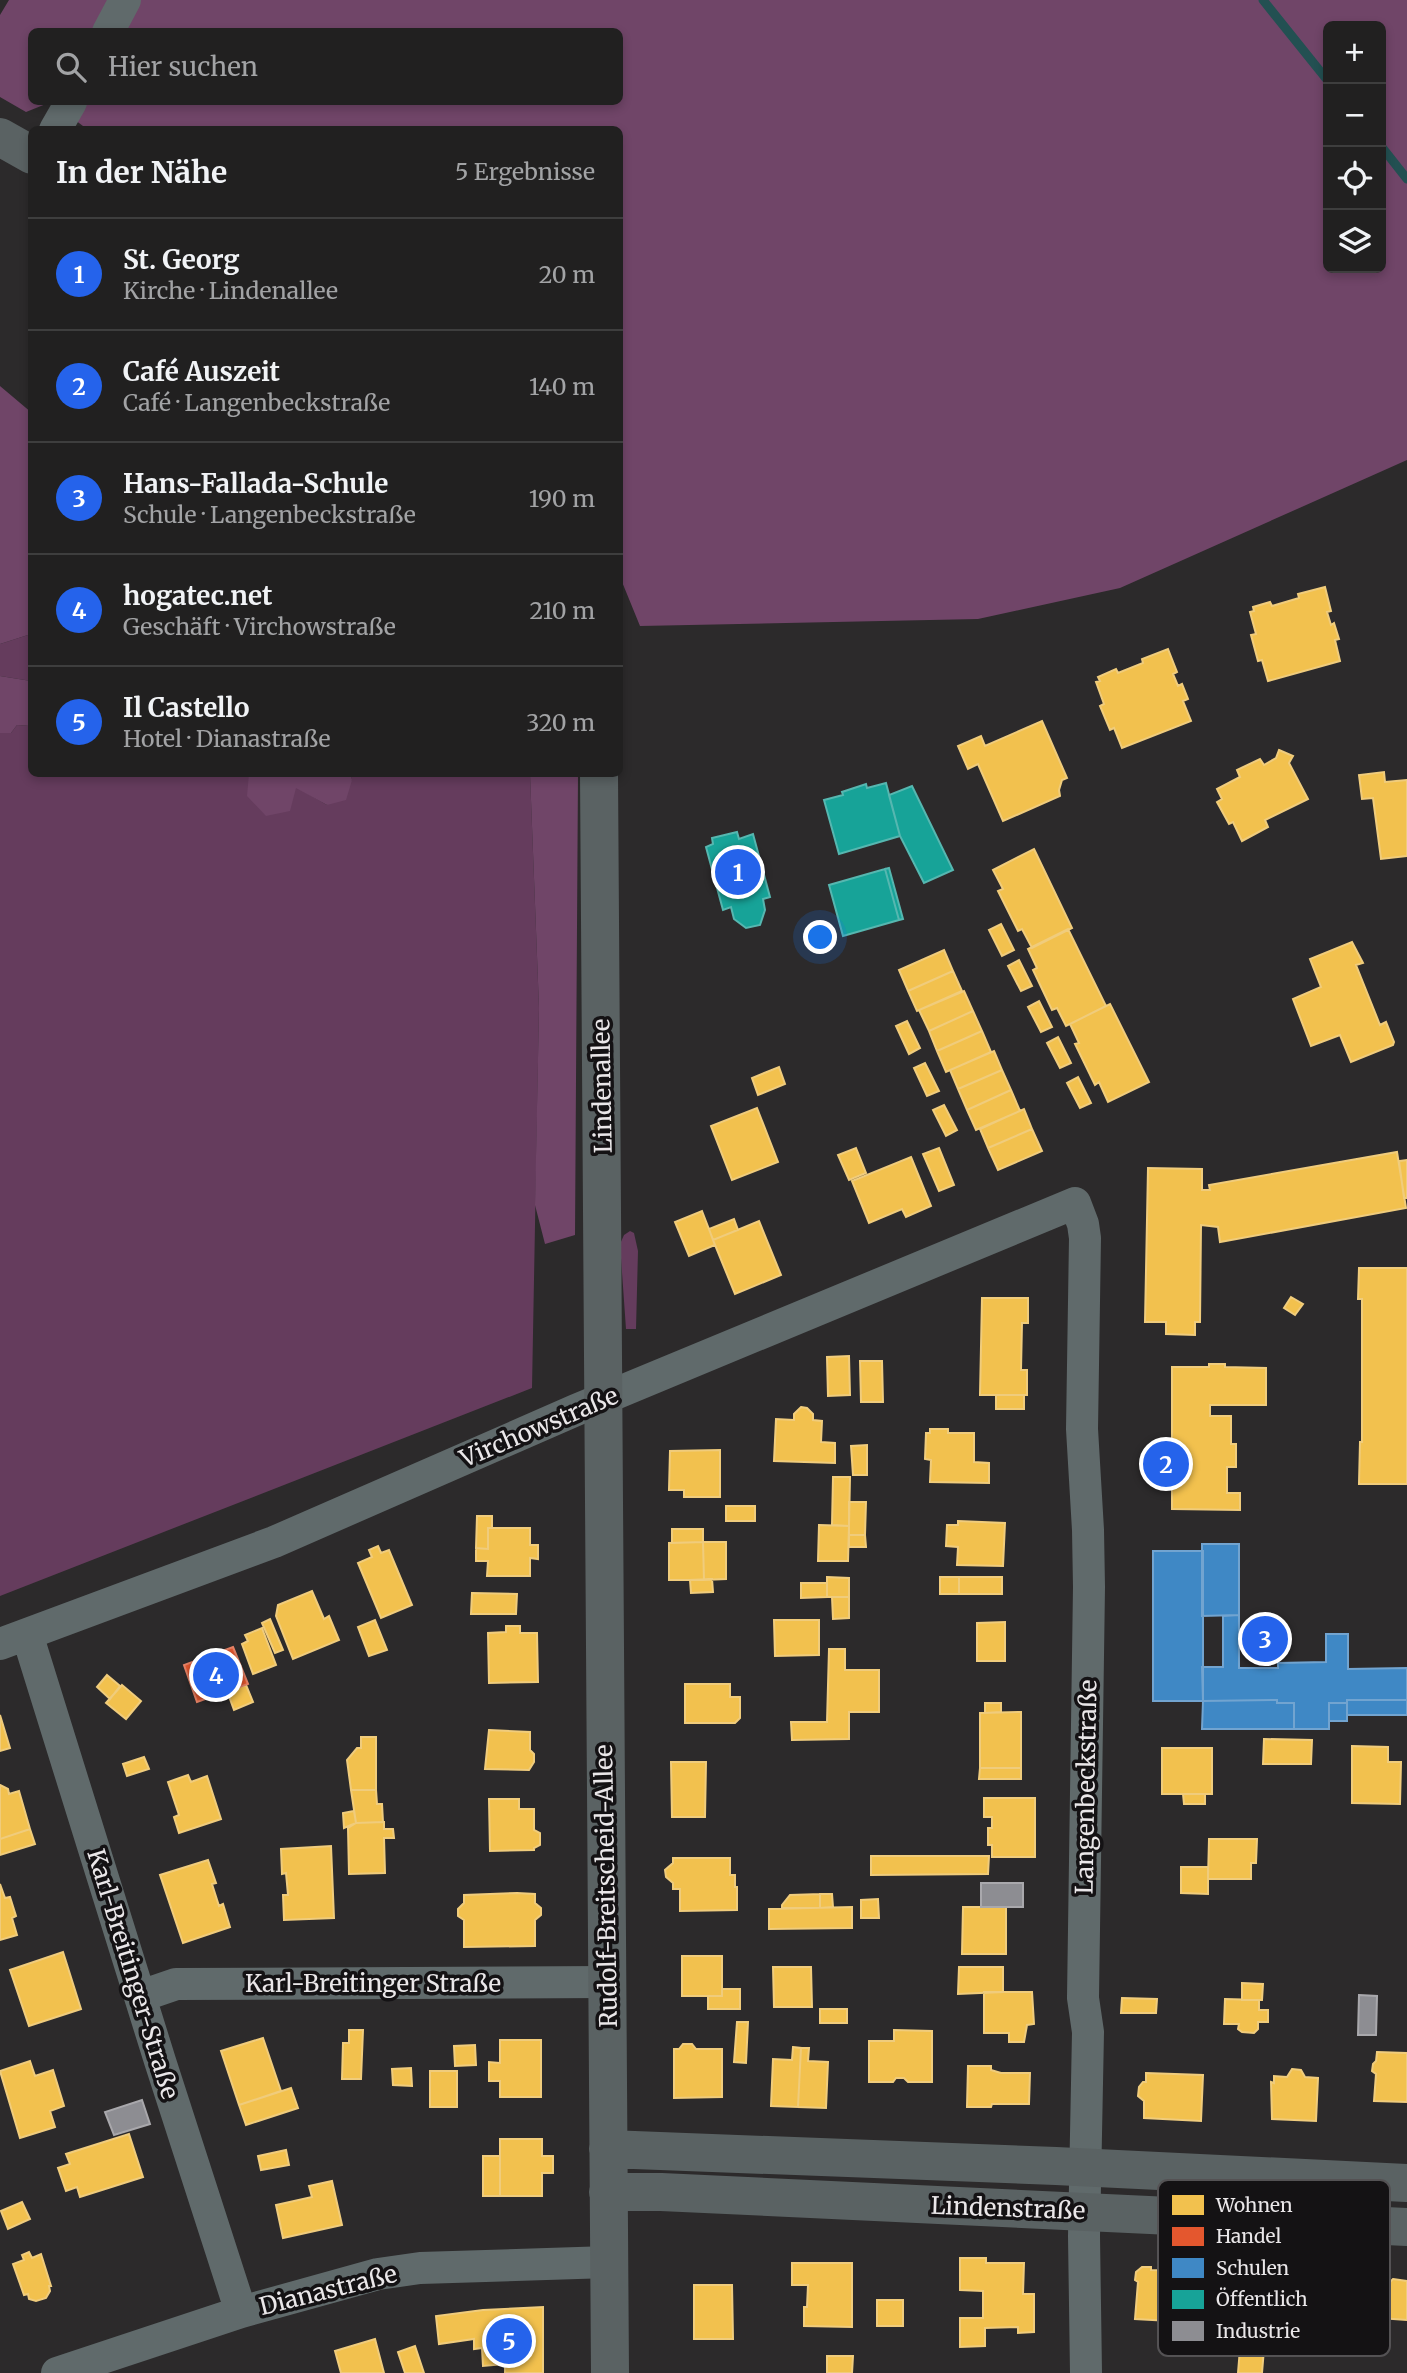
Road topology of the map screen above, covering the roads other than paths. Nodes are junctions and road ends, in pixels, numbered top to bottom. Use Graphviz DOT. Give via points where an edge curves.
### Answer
graph roads {
  1 [pos="125,0"];
  2 [pos="110,28"];
  3 [pos="69,105"];
  4 [pos="57,126"];
  5 [pos="0,137"];
  6 [pos="28,153"];
  7 [pos="600,777"];
  8 [pos="1075,1203"];
  9 [pos="605,1398"];
  10 [pos="13,1639"];
  11 [pos="607,1982"];
  12 [pos="141,1996"];
  13 [pos="608,2149"];
  14 [pos="1085,2167"];
  15 [pos="1347,2180"];
  16 [pos="608,2192"];
  17 [pos="1084,2211"];
  18 [pos="1158,2215"];
  19 [pos="609,2262"];
  20 [pos="241,2312"];
  21 [pos="57,2373"];
  22 [pos="610,2373"];
  23 [pos="1086,2373"];
  1 -- 2 [label="street"];
  3 -- 4 [label="street"];
  5 -- 6 [label="street"];
  7 -- 9 [label="street, Lindenallee"];
  8 -- 9 [label="street, Virchowstraße"];
  8 -- 14 [label="street, Langenbeckstraße" via="1085,1238 1082,1429 1089,1576"];
  9 -- 10 [label="street, Virchowstraße" via="274,1542"];
  9 -- 11 [label="street, Rudolf-Breitscheid-Allee"];
  10 -- 12 [label="street, Karl-Breitinger-Straße"];
  11 -- 12 [label="street, Karl-Breitinger Straße" via="176,1984"];
  11 -- 13 [label="street, Rudolf-Breitscheid-Allee"];
  12 -- 20 [label="street, Karl-Breitinger-Straße"];
  13 -- 14 [label="street, Lindenstraße"];
  13 -- 16 [label="street, Rudolf-Breitscheid-Allee"];
  14 -- 15 [label="street, Lindenstraße"];
  14 -- 17 [label="street, Langenbeckstraße"];
  16 -- 17 [label="street, Lindenstraße"];
  16 -- 19 [label="street, Rudolf-Breitscheid-Allee"];
  17 -- 18 [label="street, Lindenstraße"];
  17 -- 23 [label="street, Langenbeckstraße"];
  19 -- 20 [label="street, Dianastraße" via="420,2268 378,2274"];
  19 -- 22 [label="street, Rudolf-Breitscheid-Allee"];
  20 -- 21 [label="street, Dianastraße"];
}
